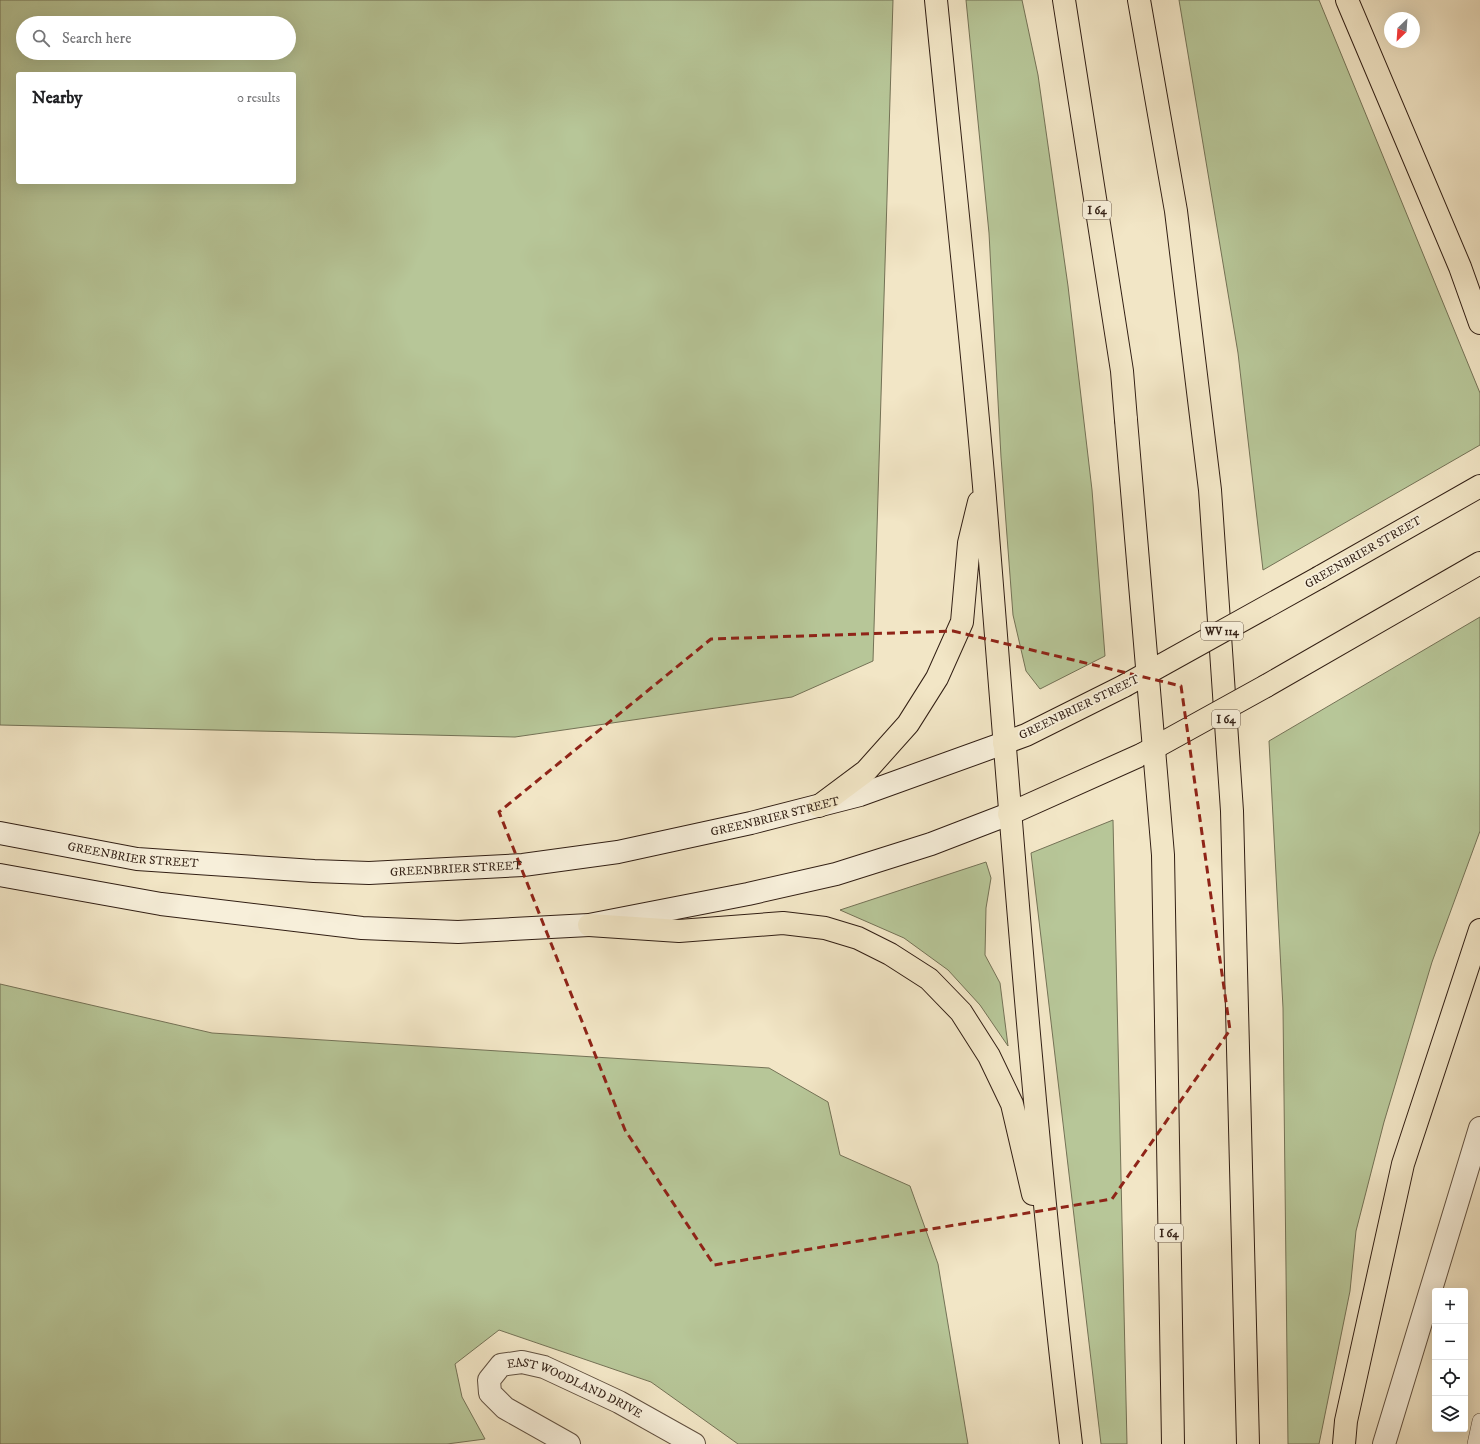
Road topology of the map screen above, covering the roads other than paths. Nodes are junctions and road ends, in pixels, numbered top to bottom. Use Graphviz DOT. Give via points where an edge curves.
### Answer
graph roads {
  1 [pos="936,0"];
  2 [pos="1064,0"];
  3 [pos="1139,0"];
  4 [pos="1347,0"];
  5 [pos="1460,267"];
  6 [pos="1480,289"];
  7 [pos="1480,323"];
  8 [pos="983,482"];
  9 [pos="1480,486"];
  10 [pos="1480,563"];
  11 [pos="1004,743"];
  12 [pos="819,806"];
  13 [pos="1009,814"];
  14 [pos="0,834"];
  15 [pos="0,875"];
  16 [pos="589,925"];
  17 [pos="1480,930"];
  18 [pos="1480,1128"];
  19 [pos="1053,1279"];
  20 [pos="1480,1421"];
  21 [pos="569,1444"];
  22 [pos="694,1444"];
  23 [pos="1071,1444"];
  24 [pos="1173,1444"];
  25 [pos="1248,1444"];
  26 [pos="1344,1444"];
  27 [pos="1384,1444"];
  28 [pos="1475,1444"];
  1 -- 8 [label="main road"];
  2 -- 24 [label="main road, I 64, bridge" via="1122,371 1163,855"];
  3 -- 25 [label="main road, I 64" via="1176,211 1210,498 1232,811"];
  4 -- 5 [label="main road"];
  5 -- 6 [label="main road"];
  5 -- 7 [label="main road"];
  8 -- 11 [label="main road"];
  8 -- 12 [label="main road" via="969,543 962,622 938,678 908,724 866,771"];
  9 -- 11 [label="main road, GREENBRIER STREET / WV 114, bridge" via="1124,686 1026,735"];
  10 -- 13 [label="main road, bridge" via="1322,655 1143,754"];
  11 -- 12 [label="main road, GREENBRIER STREET / WV 114" via="860,795"];
  11 -- 13 [label="main road"];
  12 -- 14 [label="main road, GREENBRIER STREET / WV 114" via="618,852 523,865 369,873 137,859"];
  13 -- 16 [label="main road" via="931,844 836,874"];
  13 -- 19 [label="main road"];
  15 -- 16 [label="main road" via="161,904 362,928 458,932"];
  16 -- 19 [label="main road" via="679,931 783,923 826,928 858,938 890,954 929,979 961,1012 989,1056 1012,1104"];
  17 -- 26 [label="main road" via="1403,1164 1346,1421"];
  18 -- 27 [label="main road"];
  19 -- 23 [label="main road"];
  20 -- 28 [label="lane"];
  21 -- 22 [label="main road, EAST WOODLAND DRIVE" via="505,1408 490,1392 489,1380 501,1365 522,1362 544,1367 619,1402"];
}
